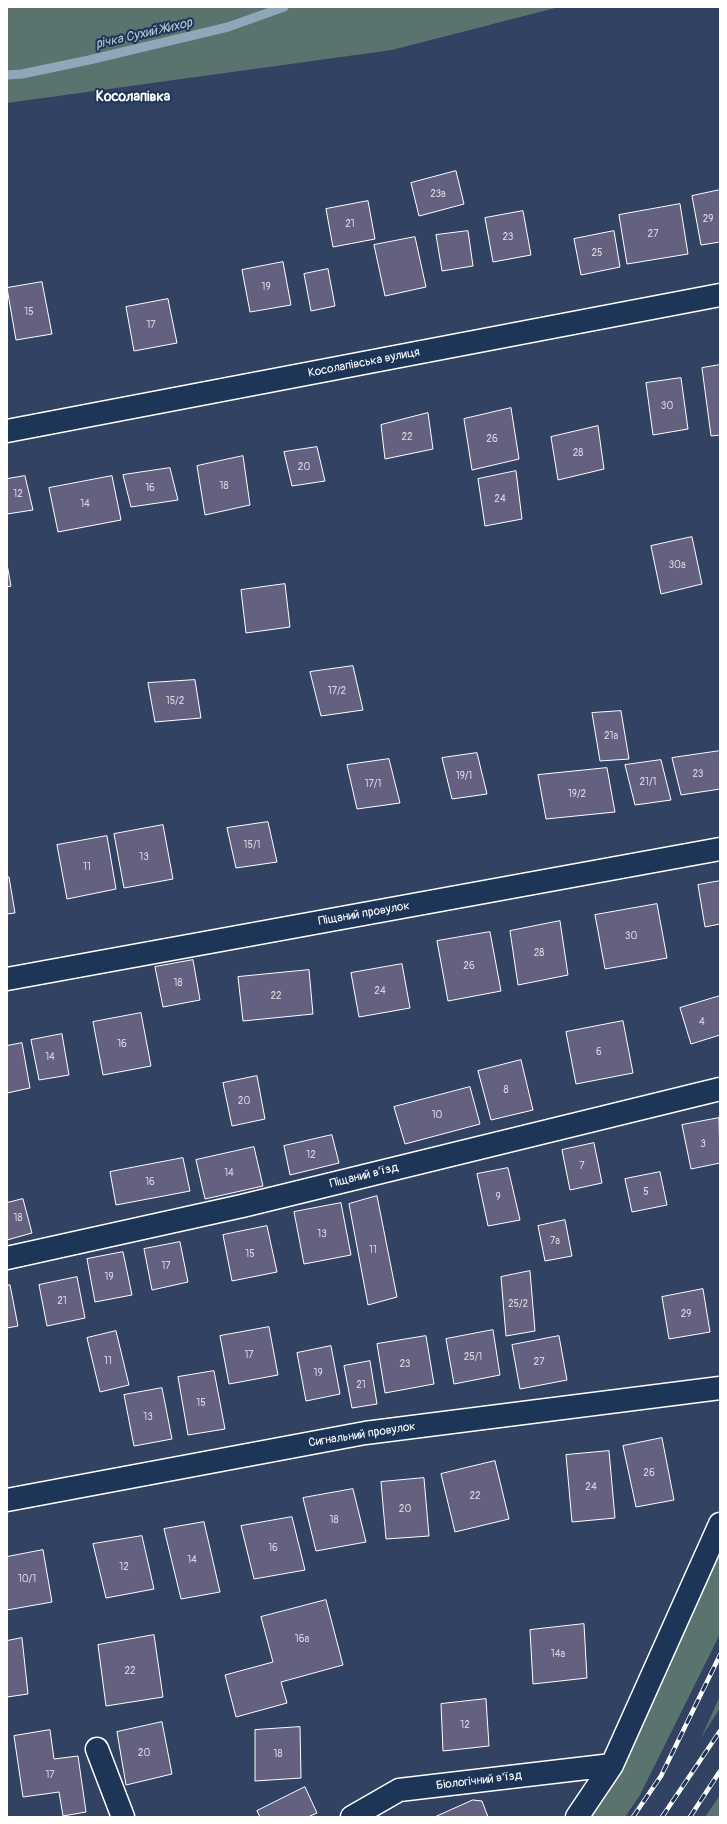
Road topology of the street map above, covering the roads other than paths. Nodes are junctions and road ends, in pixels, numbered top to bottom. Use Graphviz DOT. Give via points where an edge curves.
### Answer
graph roads {
  1 [pos="720,295"];
  2 [pos="7,431"];
  3 [pos="720,849"];
  4 [pos="7,979"];
  5 [pos="720,1089"];
  6 [pos="7,1258"];
  7 [pos="720,1388"];
  8 [pos="7,1500"];
  9 [pos="720,1524"];
  10 [pos="97,1749"];
  11 [pos="612,1765"];
  12 [pos="122,1817"];
  13 [pos="352,1817"];
  14 [pos="577,1817"];
  1 -- 2 [label="street, Косолапівська вулиця"];
  3 -- 4 [label="street, Піщаний провулок"];
  5 -- 6 [label="street, Піщаний в’їзд" via="242,1206"];
  7 -- 8 [label="street, Сигнальний провулок" via="365,1433"];
  9 -- 11 [label="street"];
  10 -- 12 [label="street"];
  11 -- 13 [label="street, Біологічний в’їзд" via="399,1790"];
  11 -- 14 [label="street"];
}
